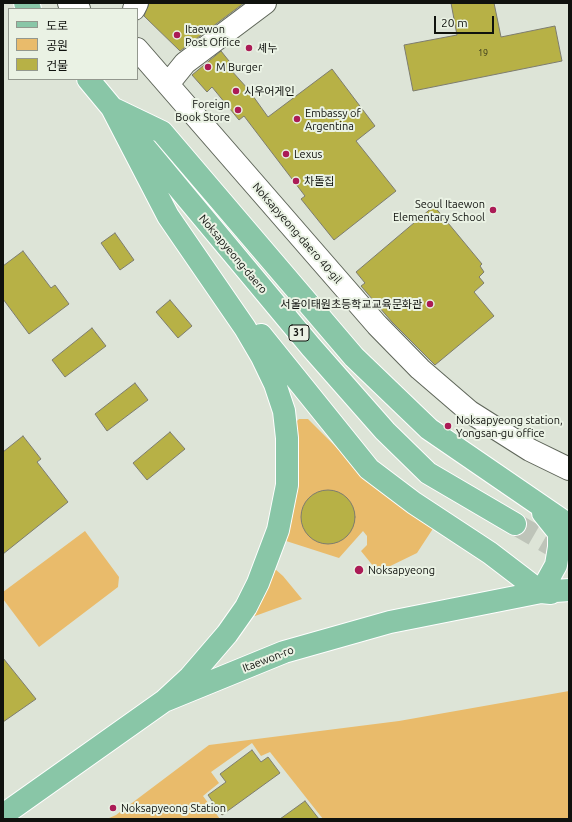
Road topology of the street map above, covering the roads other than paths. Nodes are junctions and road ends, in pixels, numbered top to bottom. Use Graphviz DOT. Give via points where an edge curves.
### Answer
graph roads {
  1 [pos="265,3"];
  2 [pos="138,50"];
  3 [pos="89,80"];
  4 [pos="168,84"];
  5 [pos="112,108"];
  6 [pos="168,216"];
  7 [pos="569,469"];
  8 [pos="536,504"];
  9 [pos="515,524"];
  10 [pos="569,525"];
  11 [pos="569,590"];
  12 [pos="542,592"];
  13 [pos="569,596"];
  14 [pos="164,701"];
  15 [pos="3,815"];
  1 -- 4 [label="street" via="185,63"];
  2 -- 4 [label="street, Noksapyeong-daero 40-gil"];
  3 -- 5 [label="main road, Noksapyeong-daero / 31"];
  4 -- 7 [label="street, Noksapyeong-daero 40-gil" via="377,325 420,369 470,412 530,450"];
  5 -- 6 [label="main road"];
  5 -- 8 [label="main road" via="162,132 354,358 429,429"];
  5 -- 9 [label="main road, Noksapyeong-daero / 31" via="311,347 385,431 428,473"];
  6 -- 12 [label="main road" via="369,469"];
  6 -- 14 [label="main road" via="262,357 284,411 287,459 286,485 278,530 249,601 227,634 190,677"];
  8 -- 10 [label="main road"];
  8 -- 12 [label="main road" via="559,533 556,565"];
  11 -- 12 [label="main road, Itaewon-ro"];
  12 -- 13 [label="main road"];
  12 -- 14 [label="main road, Itaewon-ro" via="390,622 284,652"];
  14 -- 15 [label="main road, Itaewon-ro"];
}
